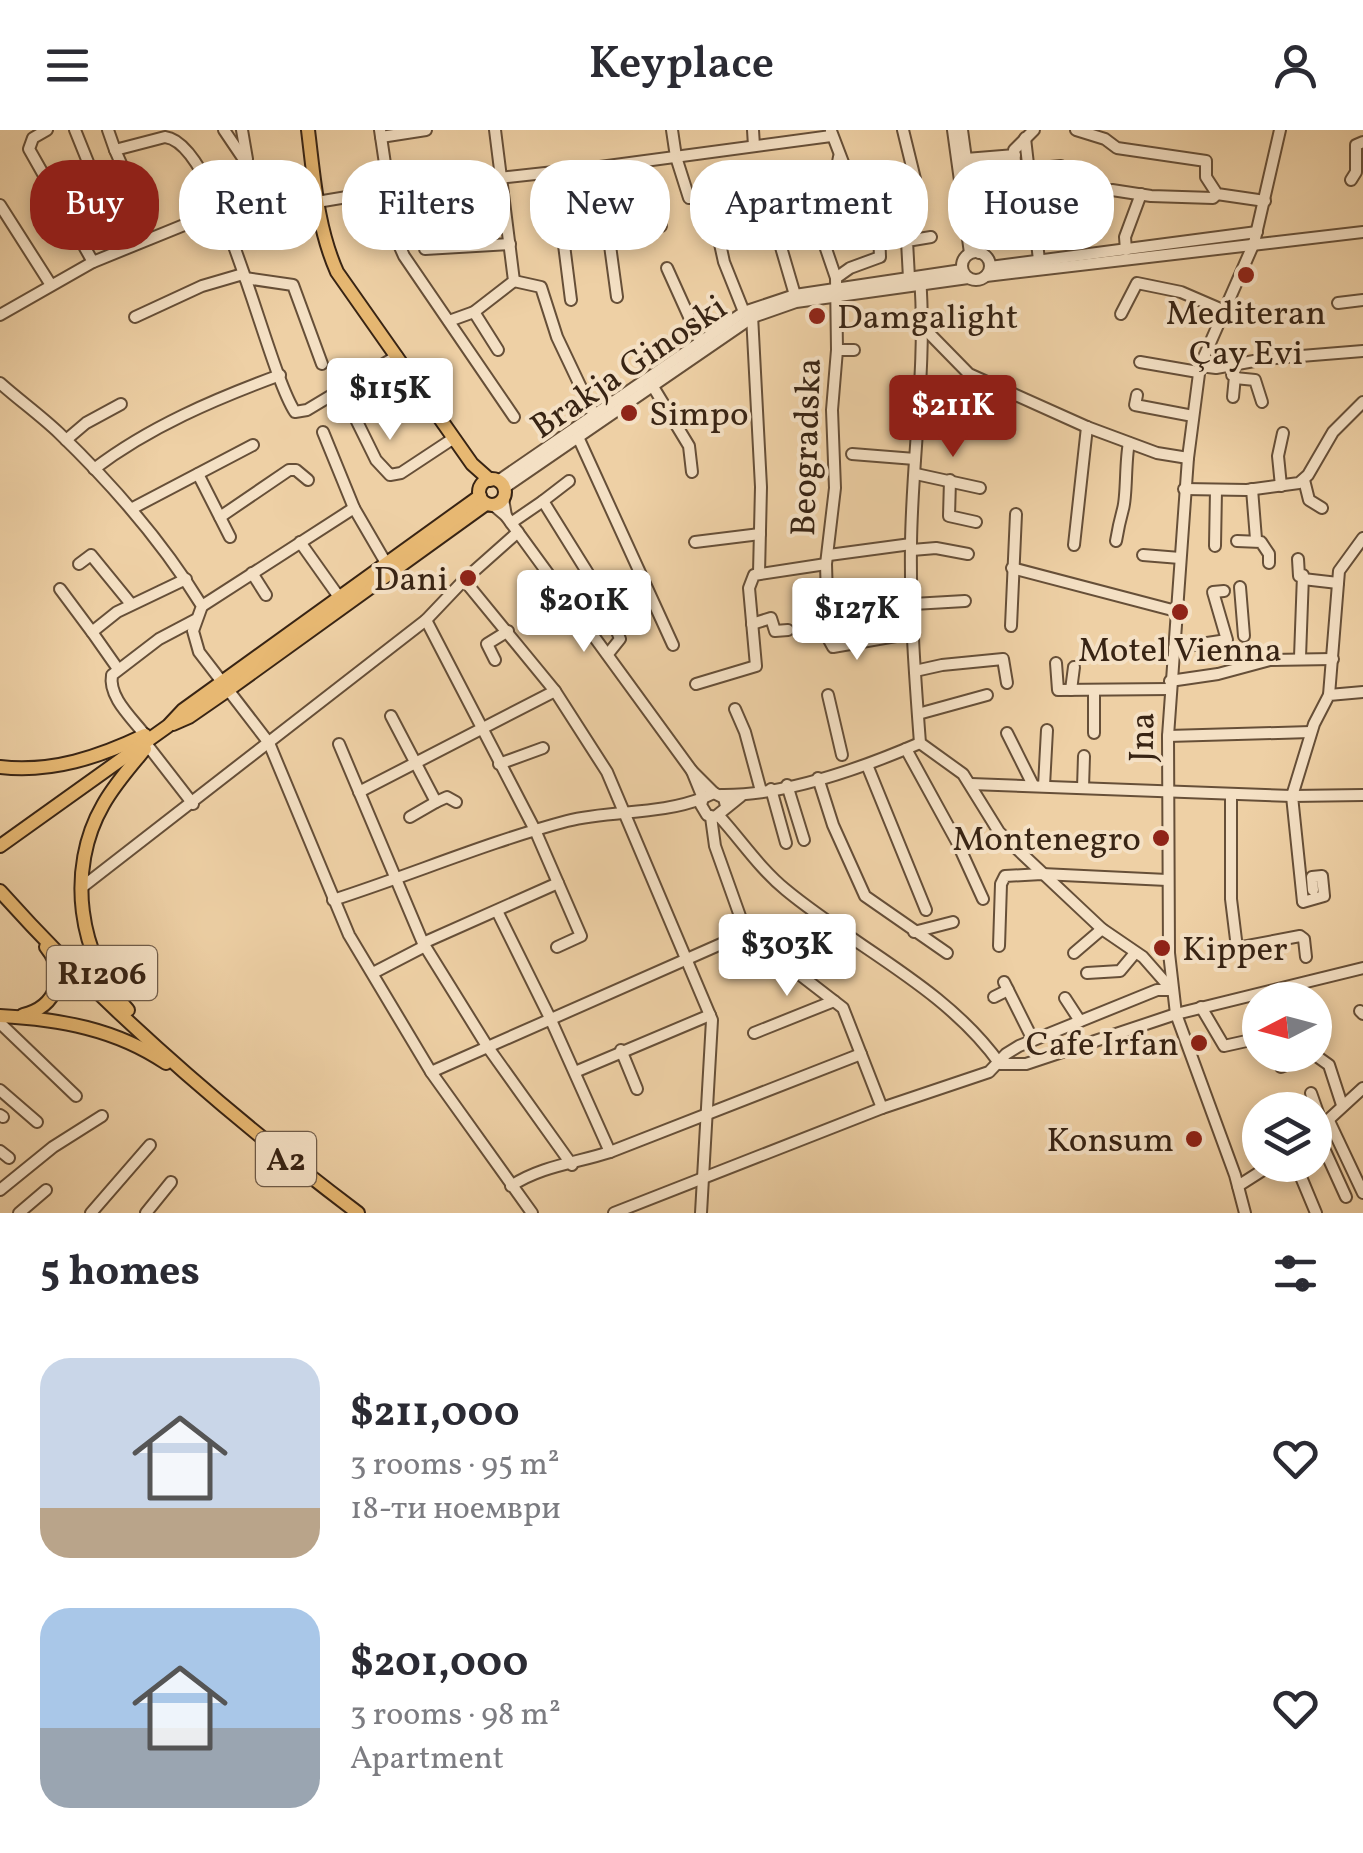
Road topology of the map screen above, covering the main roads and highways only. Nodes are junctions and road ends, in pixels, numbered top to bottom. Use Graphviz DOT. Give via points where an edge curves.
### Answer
graph roads {
  1 [pos="308,130"];
  2 [pos="492,493"];
  3 [pos="225,686"];
  4 [pos="168,726"];
  5 [pos="146,741"];
  6 [pos="80,762"];
  7 [pos="0,767"];
  8 [pos="82,788"];
  9 [pos="102,807"];
  10 [pos="0,846"];
  11 [pos="0,894"];
  12 [pos="4,1019"];
  13 [pos="201,1087"];
  14 [pos="216,1101"];
  15 [pos="358,1213"];
  1 -- 2 [label="main road" via="317,202 337,272"];
  2 -- 3 [label="main road, Brakja Ginoski"];
  2 -- 3 [label="main road, Brakja Ginoski" via="386,563"];
  3 -- 4 [label="main road, Brakja Ginoski"];
  4 -- 5 [label="main road"];
  4 -- 8 [label="main road, Brakja Ginoski"];
  5 -- 6 [label="main road"];
  5 -- 9 [label="main road, R1206"];
  6 -- 7 [label="main road"];
  6 -- 8 [label="main road" via="87,777"];
  8 -- 9 [label="main road"];
  8 -- 10 [label="main road, Brakja Ginoski"];
  9 -- 14 [label="main road, R1206" via="82,888 90,943 122,1003"];
  11 -- 12 [label="main road, R1206" via="52,954 58,974 46,1005"];
  11 -- 13 [label="main road, A2"];
  12 -- 13 [label="main road, R1206" via="119,1037"];
  13 -- 14 [label="main road, A2"];
  14 -- 15 [label="main road, A2"];
}
